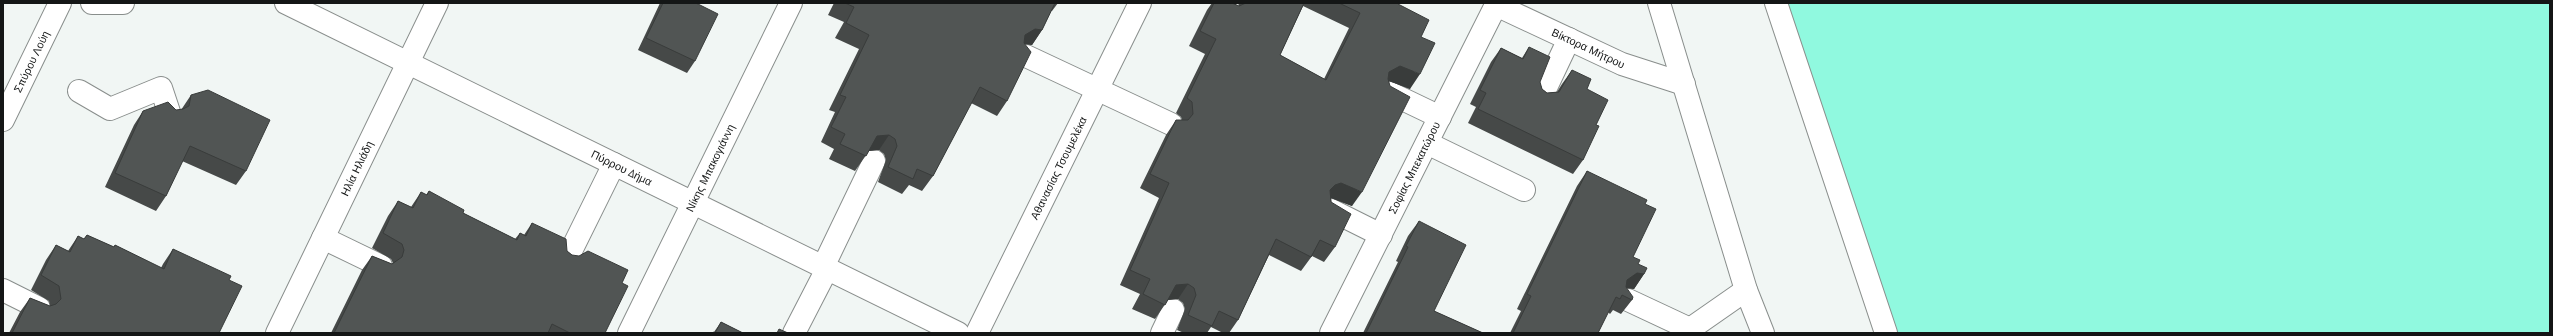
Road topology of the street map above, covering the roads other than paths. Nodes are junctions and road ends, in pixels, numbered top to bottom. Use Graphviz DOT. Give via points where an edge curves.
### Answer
graph roads {
  1 [pos="60,3"];
  2 [pos="92,3"];
  3 [pos="123,3"];
  4 [pos="286,3"];
  5 [pos="437,3"];
  6 [pos="792,3"];
  7 [pos="1140,3"];
  8 [pos="1659,3"];
  9 [pos="1776,3"];
  10 [pos="1497,4"];
  11 [pos="1569,39"];
  12 [pos="1026,56"];
  13 [pos="408,63"];
  14 [pos="1684,84"];
  15 [pos="1098,89"];
  16 [pos="79,91"];
  17 [pos="1390,93"];
  18 [pos="1542,96"];
  19 [pos="169,112"];
  20 [pos="1440,117"];
  21 [pos="3,120"];
  22 [pos="1171,124"];
  23 [pos="1427,143"];
  24 [pos="874,161"];
  25 [pos="614,164"];
  26 [pos="1524,190"];
  27 [pos="694,203"];
  28 [pos="1331,210"];
  29 [pos="1380,235"];
  30 [pos="323,238"];
  31 [pos="567,260"];
  32 [pos="381,266"];
  33 [pos="825,268"];
  34 [pos="3,290"];
  35 [pos="1746,290"];
  36 [pos="1628,300"];
  37 [pos="39,308"];
  38 [pos="1173,310"];
  39 [pos="1689,331"];
  40 [pos="276,333"];
  41 [pos="629,333"];
  42 [pos="794,333"];
  43 [pos="958,333"];
  44 [pos="977,333"];
  45 [pos="1162,333"];
  46 [pos="1331,333"];
  47 [pos="1763,333"];
  48 [pos="1886,333"];
  1 -- 21 [label="street, Σπύρου Λούη"];
  2 -- 3 [label="street"];
  4 -- 13 [label="street, Πύρρου Δήμα"];
  5 -- 13 [label="street, Ηλία Ηλιάδη"];
  6 -- 27 [label="street, Νίκης Μπακογιάννη"];
  7 -- 15 [label="street, Αθανασίας Τσουμελέκα"];
  8 -- 14 [label="street"];
  9 -- 48 [label="street"];
  10 -- 11 [label="street, Βίκτορα Μήτρου"];
  10 -- 20 [label="street, Σοφίας Μπεκατώρου"];
  11 -- 14 [label="street, Βίκτορα Μήτρου" via="1622,64"];
  11 -- 18 [label="street"];
  12 -- 15 [label="street"];
  13 -- 25 [label="street, Πύρρου Δήμα"];
  13 -- 30 [label="street, Ηλία Ηλιάδη"];
  14 -- 35 [label="street"];
  15 -- 22 [label="street"];
  15 -- 44 [label="street, Αθανασίας Τσουμελέκα"];
  16 -- 19 [label="street" via="110,109 161,88"];
  17 -- 20 [label="street"];
  20 -- 23 [label="street, Σοφίας Μπεκατώρου"];
  23 -- 26 [label="street"];
  23 -- 29 [label="street, Σοφίας Μπεκατώρου"];
  24 -- 33 [label="street"];
  25 -- 27 [label="street, Πύρρου Δήμα"];
  25 -- 31 [label="street"];
  27 -- 33 [label="street, Πύρρου Δήμα"];
  27 -- 41 [label="street, Νίκης Μπακογιάννη"];
  28 -- 29 [label="street"];
  29 -- 46 [label="street, Σοφίας Μπεκατώρου"];
  30 -- 32 [label="street"];
  30 -- 40 [label="street, Ηλία Ηλιάδη"];
  33 -- 42 [label="street"];
  33 -- 43 [label="street, Πύρρου Δήμα"];
  34 -- 37 [label="street"];
  35 -- 39 [label="street"];
  35 -- 47 [label="street"];
  36 -- 39 [label="street"];
  38 -- 45 [label="street"];
}
